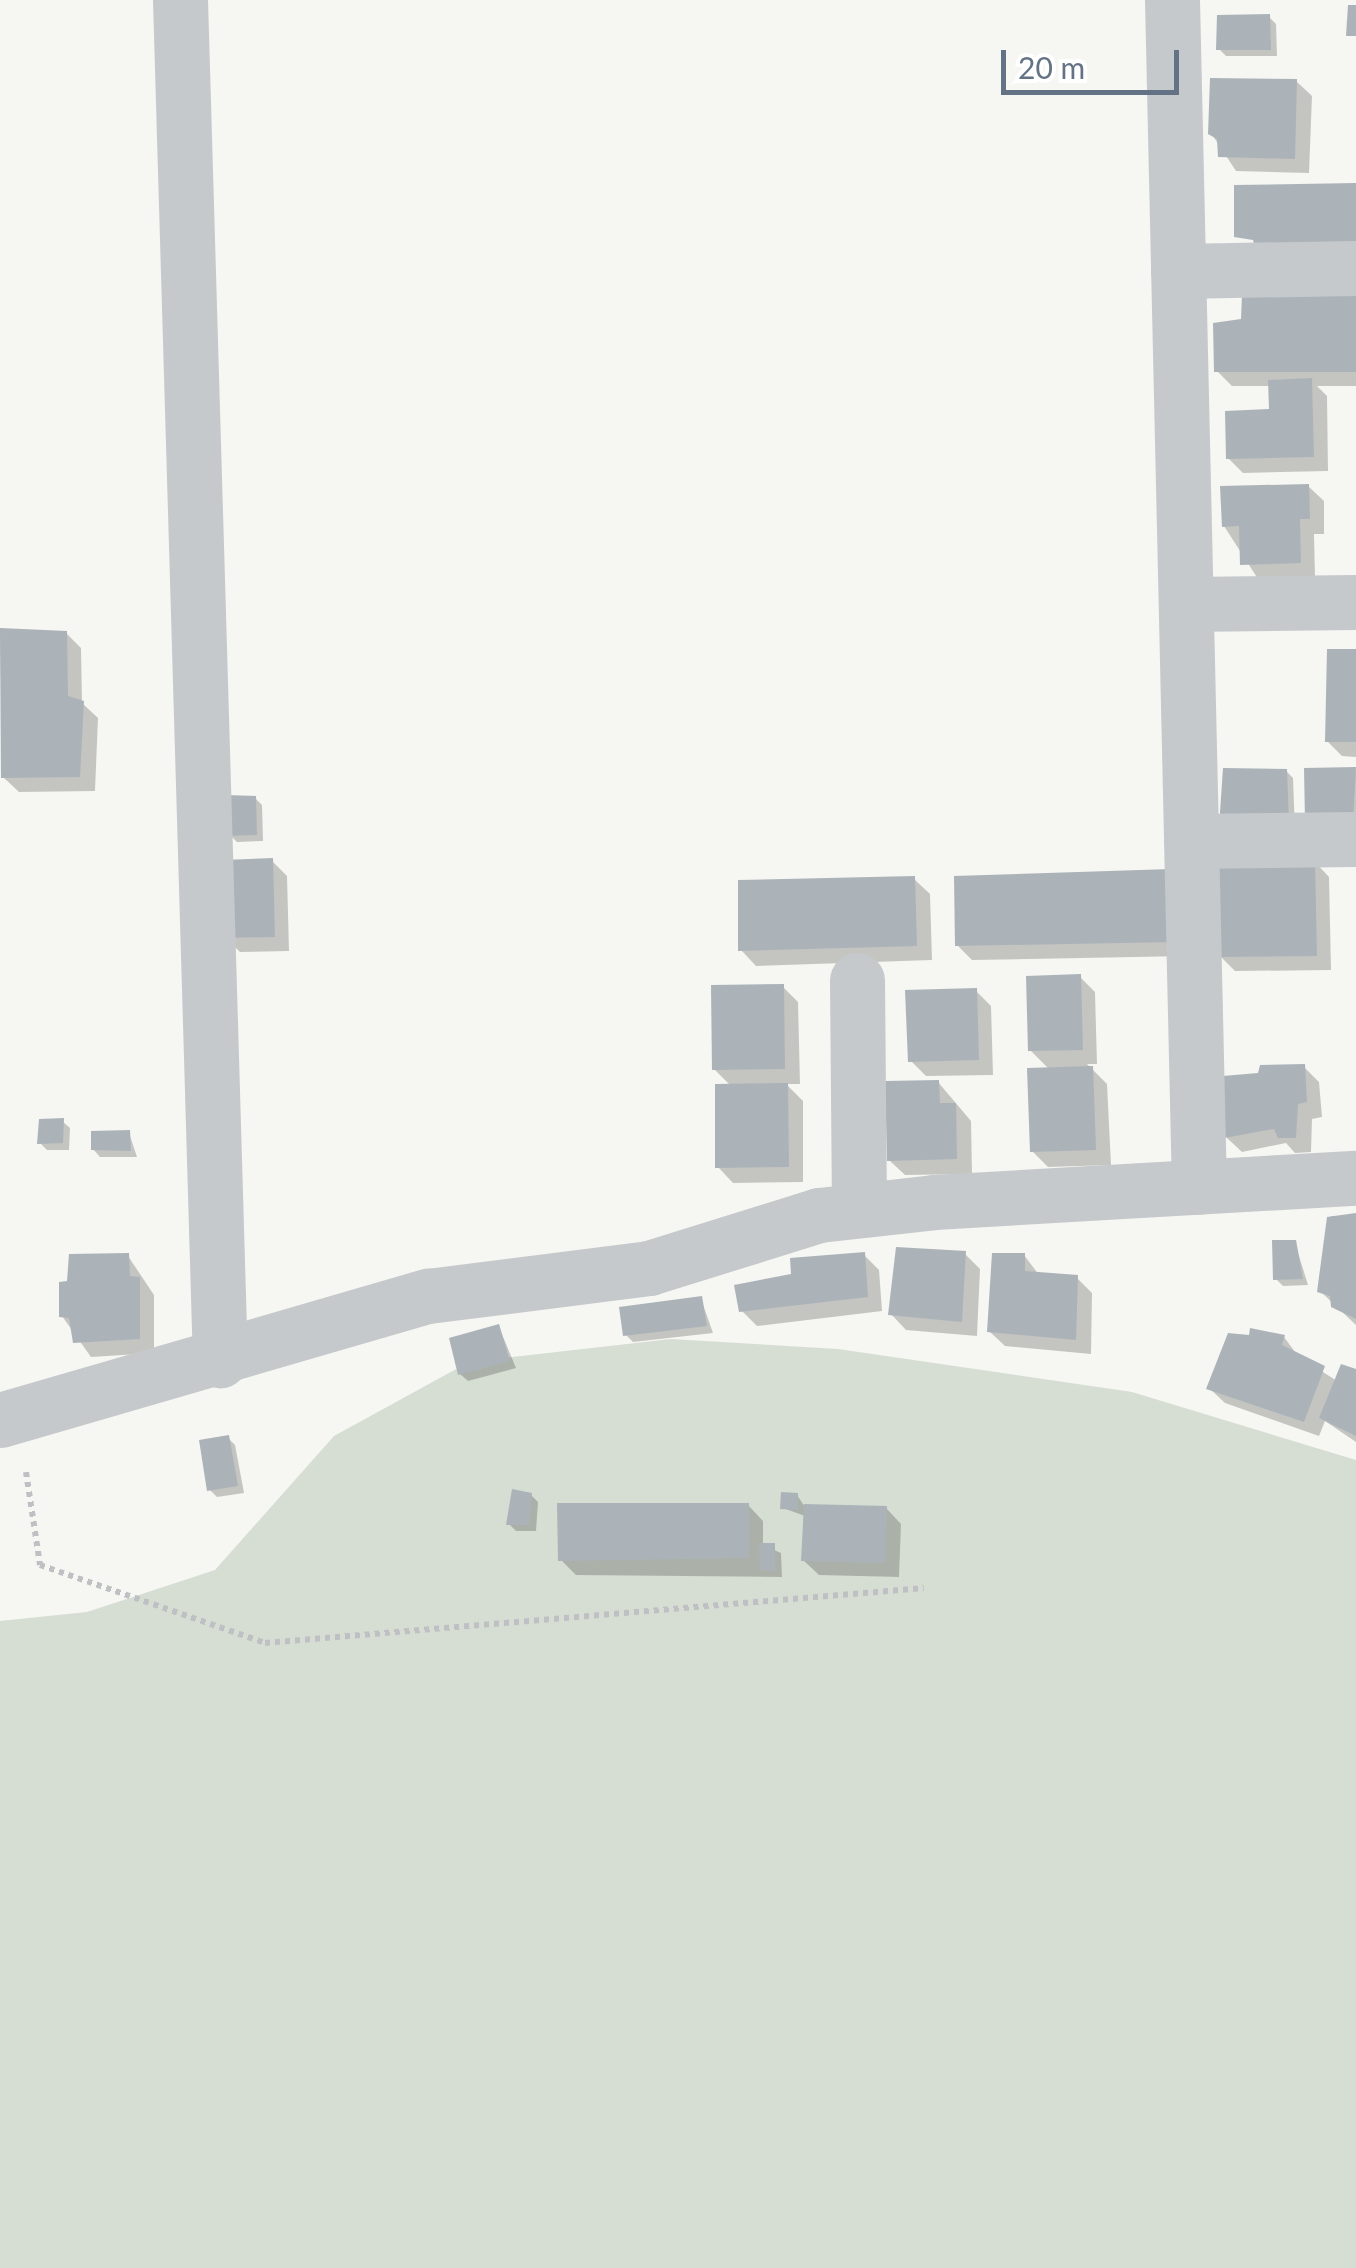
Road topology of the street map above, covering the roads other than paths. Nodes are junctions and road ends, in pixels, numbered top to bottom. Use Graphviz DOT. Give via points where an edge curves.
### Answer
graph roads {
  1 [pos="180,0"];
  2 [pos="1172,0"];
  3 [pos="1356,268"];
  4 [pos="1178,272"];
  5 [pos="1356,602"];
  6 [pos="1186,604"];
  7 [pos="1356,839"];
  8 [pos="1191,842"];
  9 [pos="857,980"];
  10 [pos="1356,1178"];
  11 [pos="1199,1188"];
  12 [pos="859,1210"];
  13 [pos="220,1360"];
  14 [pos="9,1418"];
  1 -- 13 [label="street"];
  2 -- 4 [label="street"];
  3 -- 4 [label="street"];
  4 -- 6 [label="street"];
  5 -- 6 [label="street"];
  6 -- 8 [label="street"];
  7 -- 8 [label="street"];
  8 -- 11 [label="street"];
  9 -- 12 [label="street"];
  10 -- 11 [label="street"];
  11 -- 12 [label="street"];
  12 -- 13 [label="street" via="819,1215 650,1268 428,1296"];
  13 -- 14 [label="street"];
}
